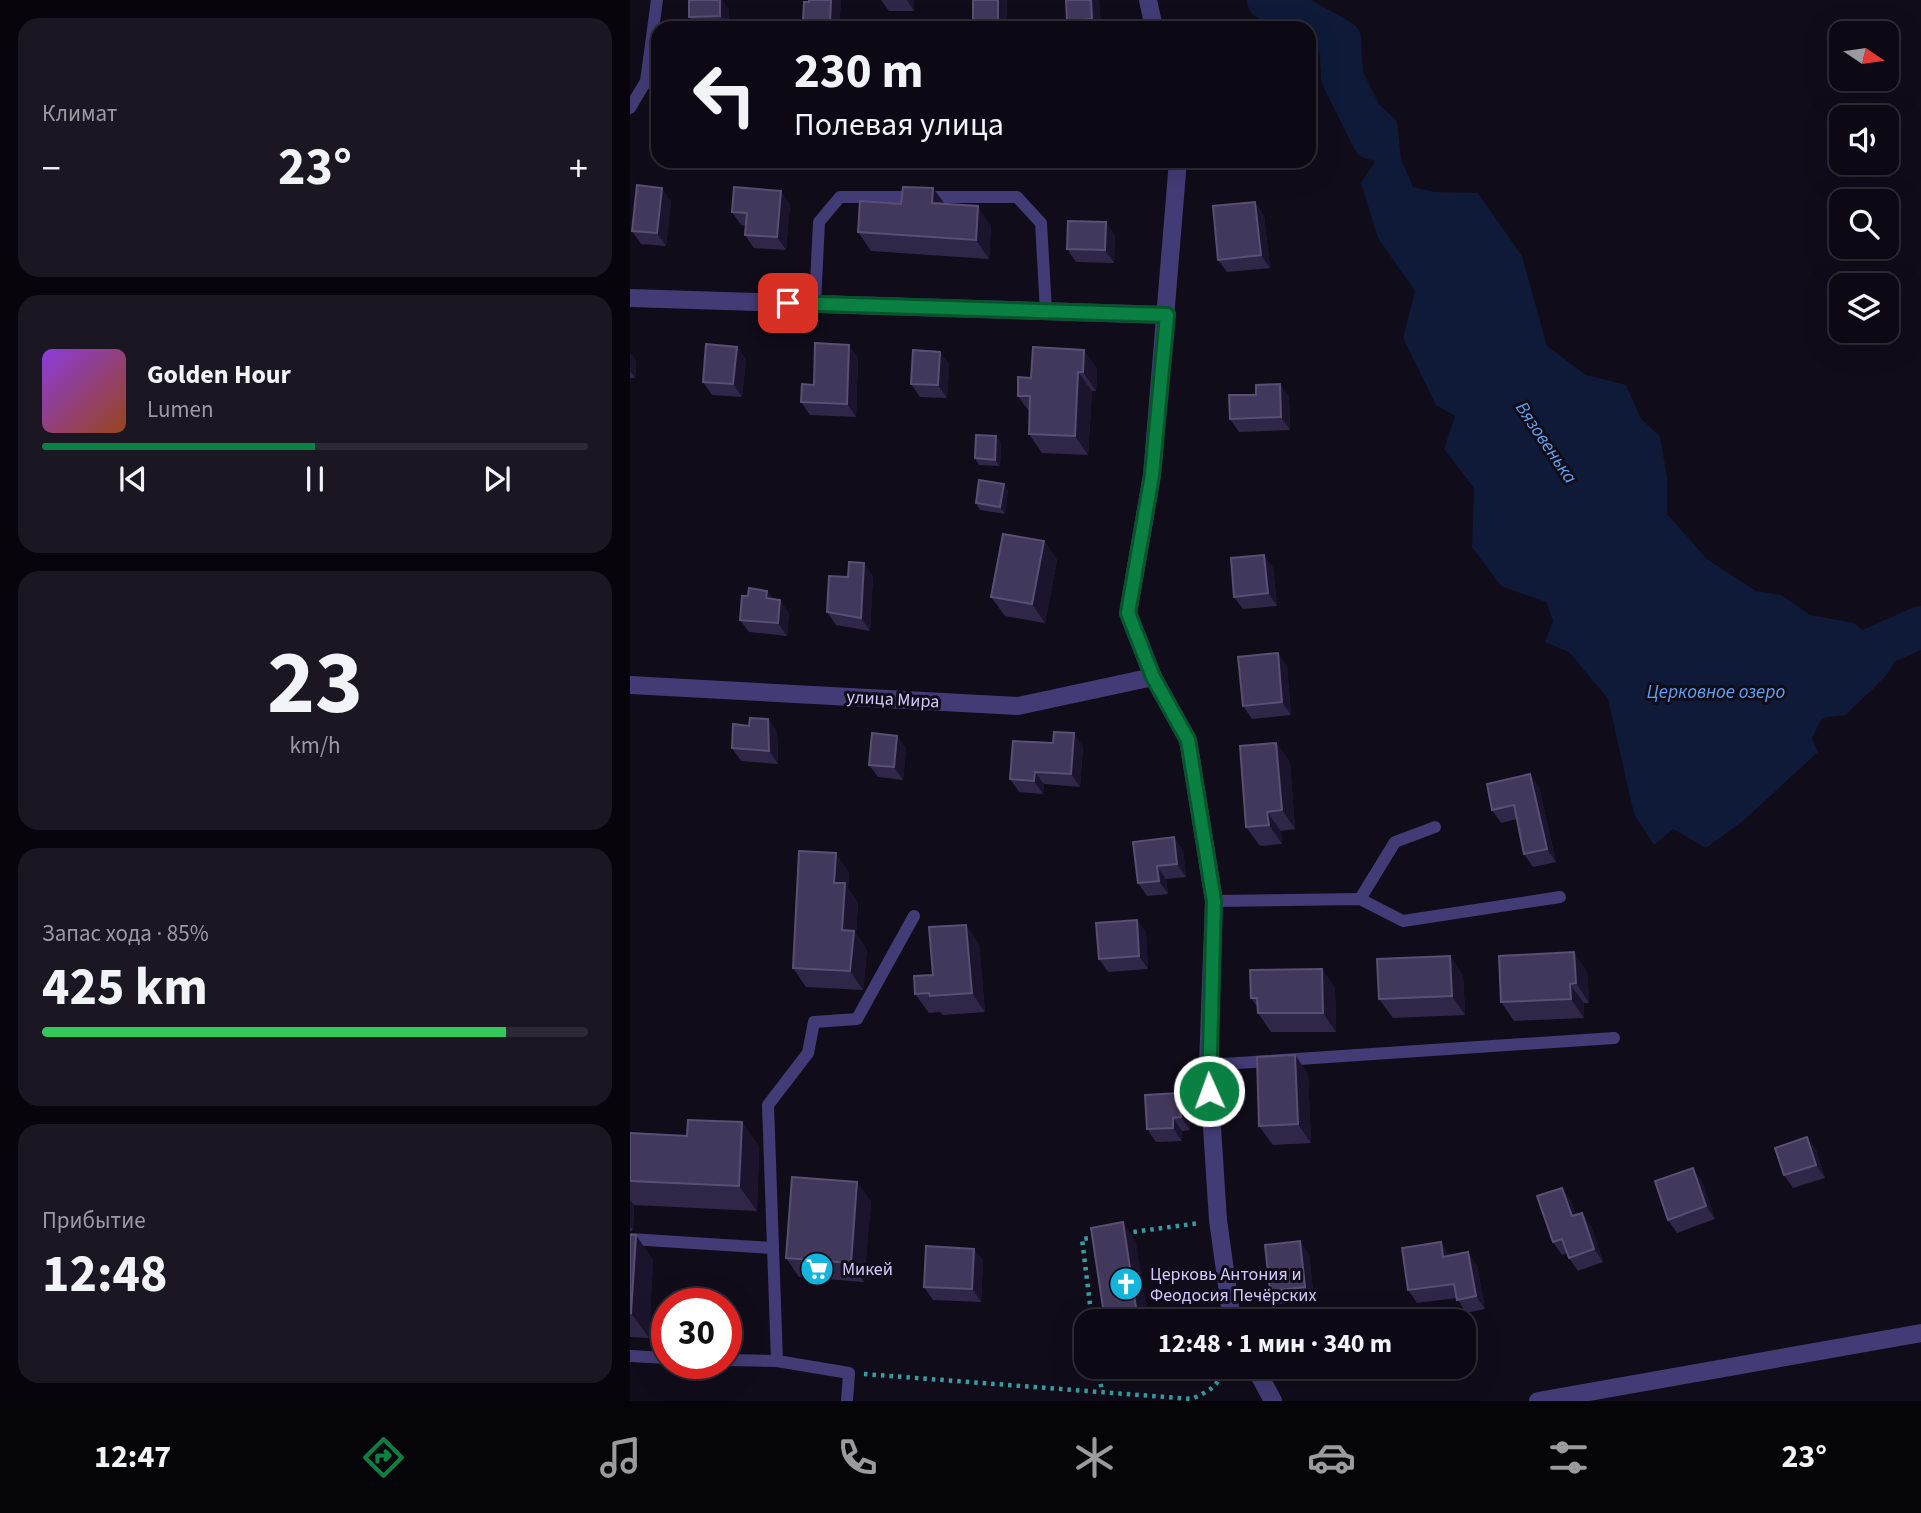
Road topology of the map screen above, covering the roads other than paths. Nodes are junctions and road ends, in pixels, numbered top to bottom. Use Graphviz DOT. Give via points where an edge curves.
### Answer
graph roads {
  1 [pos="657,0"];
  2 [pos="1148,0"];
  3 [pos="654,21"];
  4 [pos="1152,21"];
  5 [pos="651,44"];
  6 [pos="630,108"];
  7 [pos="1178,168"];
  8 [pos="630,298"];
  9 [pos="815,304"];
  10 [pos="1046,311"];
  11 [pos="1167,315"];
  12 [pos="1153,677"];
  13 [pos="630,685"];
  14 [pos="1436,827"];
  15 [pos="1560,897"];
  16 [pos="1360,899"];
  17 [pos="1214,901"];
  18 [pos="914,916"];
  19 [pos="1614,1038"];
  20 [pos="1208,1065"];
  21 [pos="630,1239"];
  22 [pos="772,1248"];
  23 [pos="1230,1309"];
  24 [pos="1921,1333"];
  25 [pos="630,1356"];
  26 [pos="651,1357"];
  27 [pos="742,1360"];
  28 [pos="777,1361"];
  29 [pos="1261,1379"];
  30 [pos="847,1401"];
  31 [pos="1273,1401"];
  32 [pos="1538,1401"];
  1 -- 3 [label="lane"];
  2 -- 4 [label="street"];
  5 -- 6 [label="lane" via="646,81"];
  7 -- 11 [label="street"];
  8 -- 9 [label="street"];
  9 -- 10 [label="street"];
  9 -- 10 [label="lane" via="819,222 840,197 1017,197 1041,223"];
  10 -- 11 [label="street"];
  11 -- 12 [label="street" via="1152,475 1128,613"];
  12 -- 13 [label="street, улица Мира" via="1018,706"];
  12 -- 17 [label="street" via="1188,740"];
  14 -- 16 [label="lane" via="1395,842"];
  15 -- 16 [label="lane" via="1403,921"];
  16 -- 17 [label="lane"];
  17 -- 20 [label="street"];
  18 -- 22 [label="lane" via="857,1019 814,1021 808,1053 768,1105"];
  19 -- 20 [label="lane"];
  20 -- 23 [label="street" via="1218,1220"];
  21 -- 22 [label="lane"];
  22 -- 28 [label="lane"];
  24 -- 32 [label="street"];
  25 -- 26 [label="lane"];
  27 -- 28 [label="lane"];
  28 -- 30 [label="lane" via="849,1373"];
  29 -- 31 [label="street"];
}
